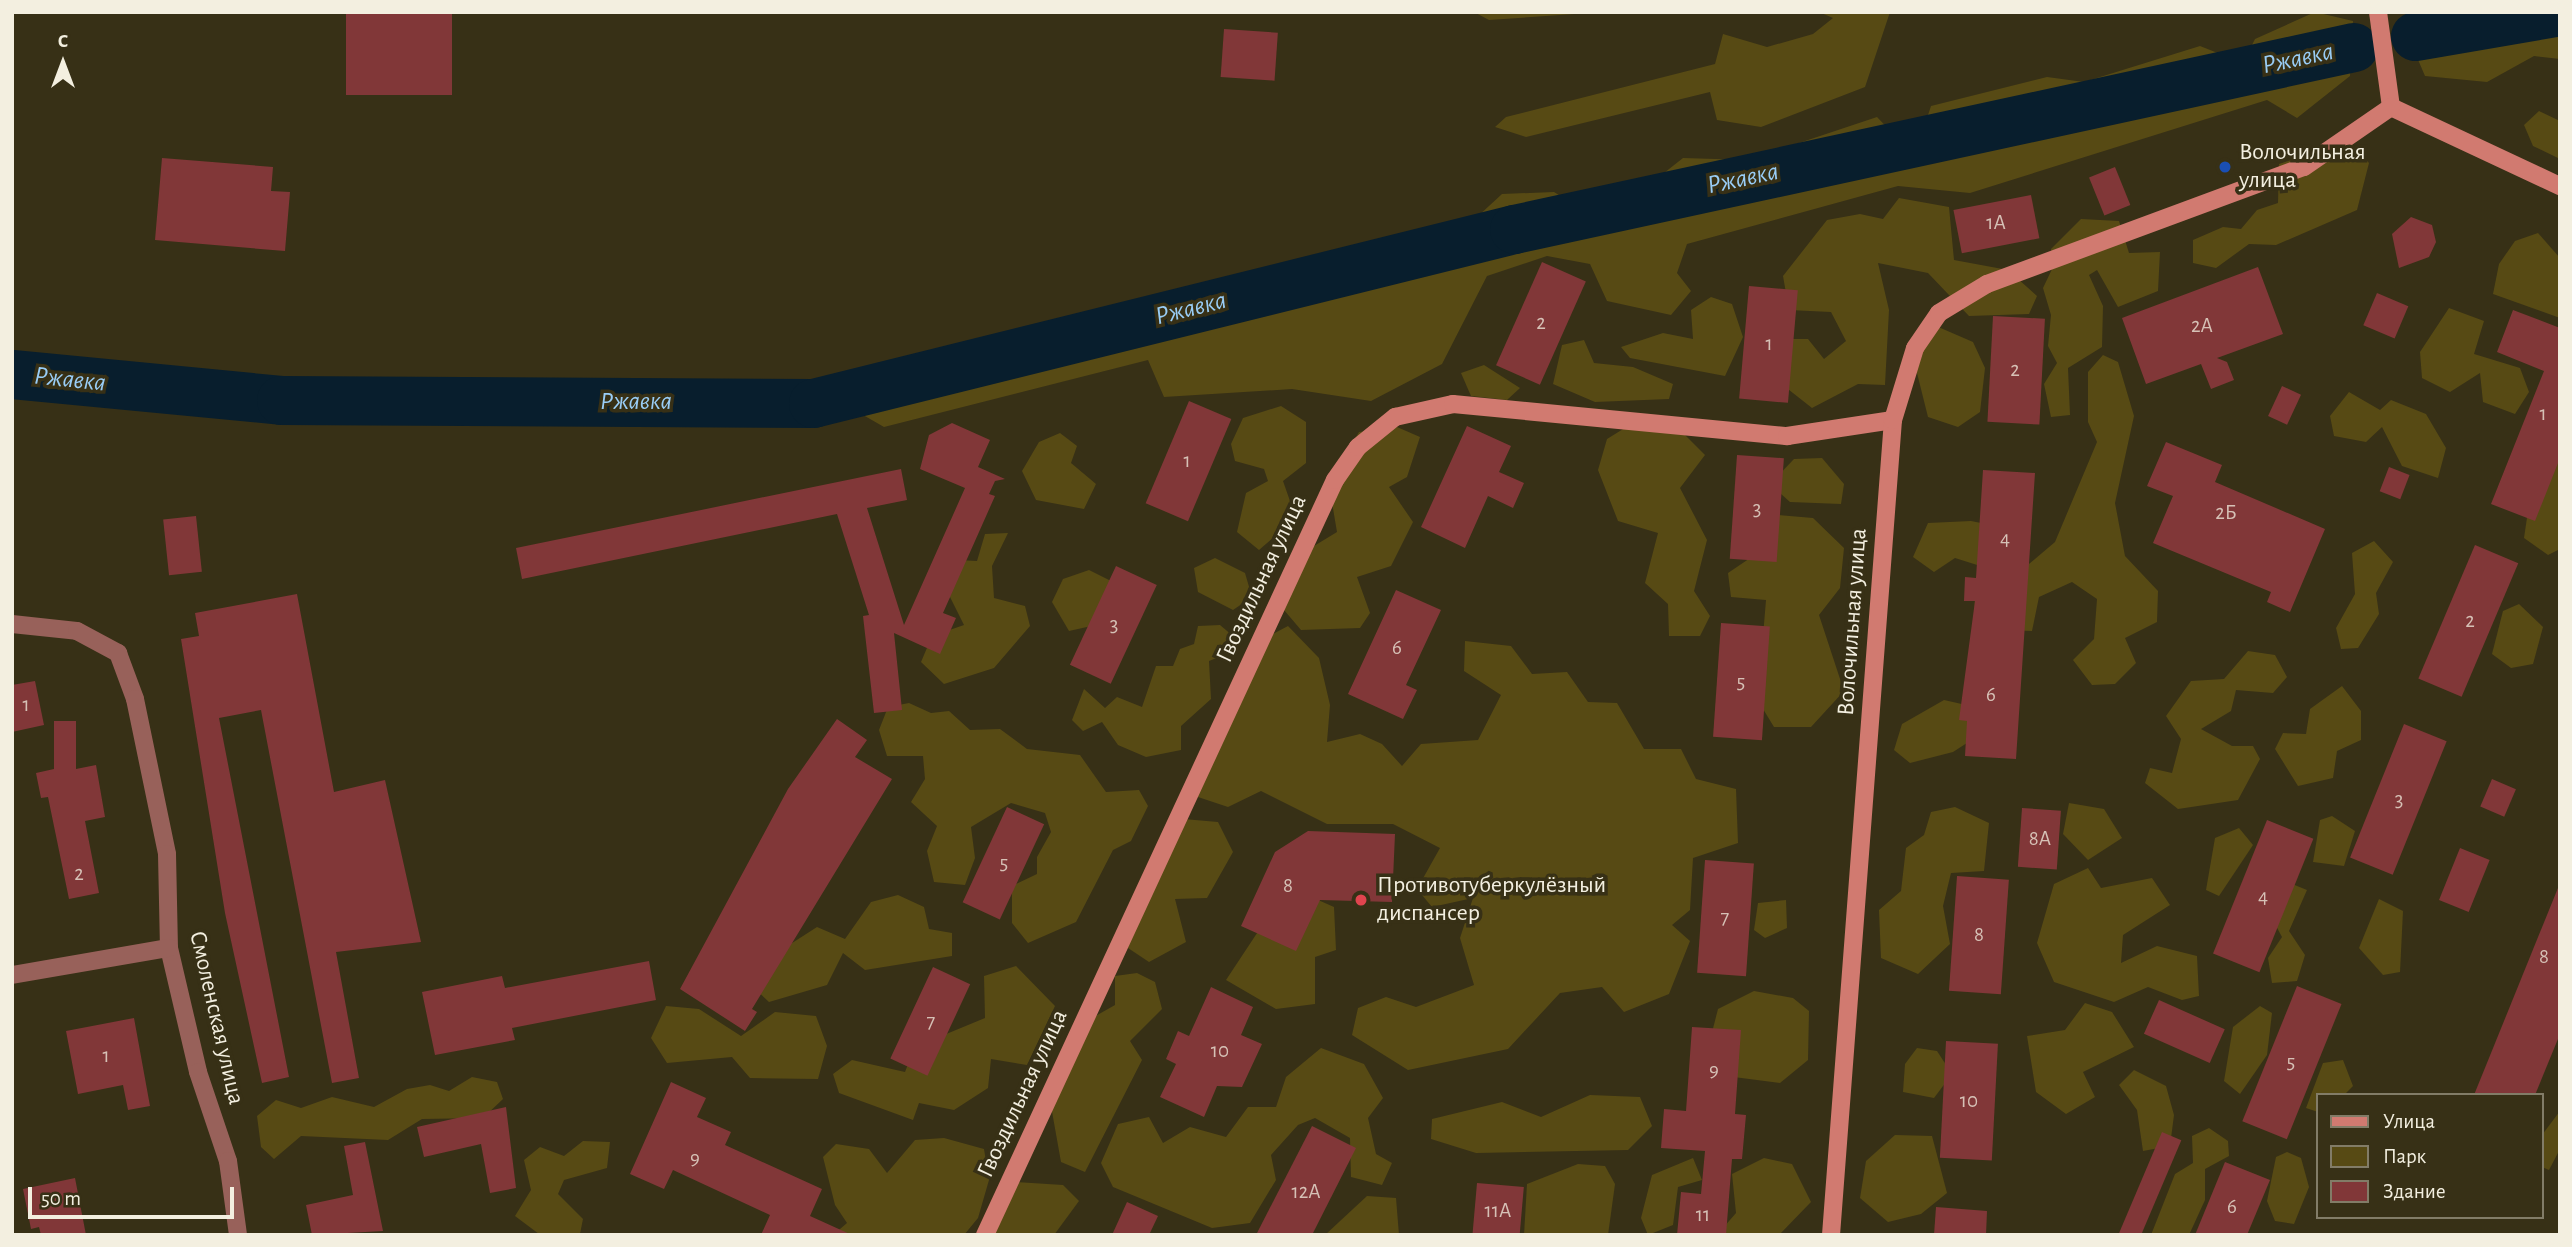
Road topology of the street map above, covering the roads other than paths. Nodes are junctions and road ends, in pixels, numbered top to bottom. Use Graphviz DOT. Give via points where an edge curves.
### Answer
graph roads {
  1 [pos="2378,12"];
  2 [pos="2391,107"];
  3 [pos="2560,186"];
  4 [pos="1893,420"];
  5 [pos="12,624"];
  6 [pos="169,948"];
  7 [pos="12,975"];
  8 [pos="238,1235"];
  9 [pos="985,1235"];
  10 [pos="1830,1235"];
  1 -- 2 [label="street"];
  2 -- 3 [label="street"];
  2 -- 4 [label="street, Волочильная улица" via="2304,167 1987,284 1939,313 1914,348"];
  4 -- 9 [label="street, Гвоздильная улица" via="1787,436 1453,404 1395,417 1358,447 1335,480"];
  4 -- 10 [label="street, Волочильная улица"];
  5 -- 6 [label="street, Смоленская улица" via="77,631 118,653 135,699 167,854"];
  6 -- 7 [label="street"];
  6 -- 8 [label="street, Смоленская улица" via="198,1072 228,1161"];
}
